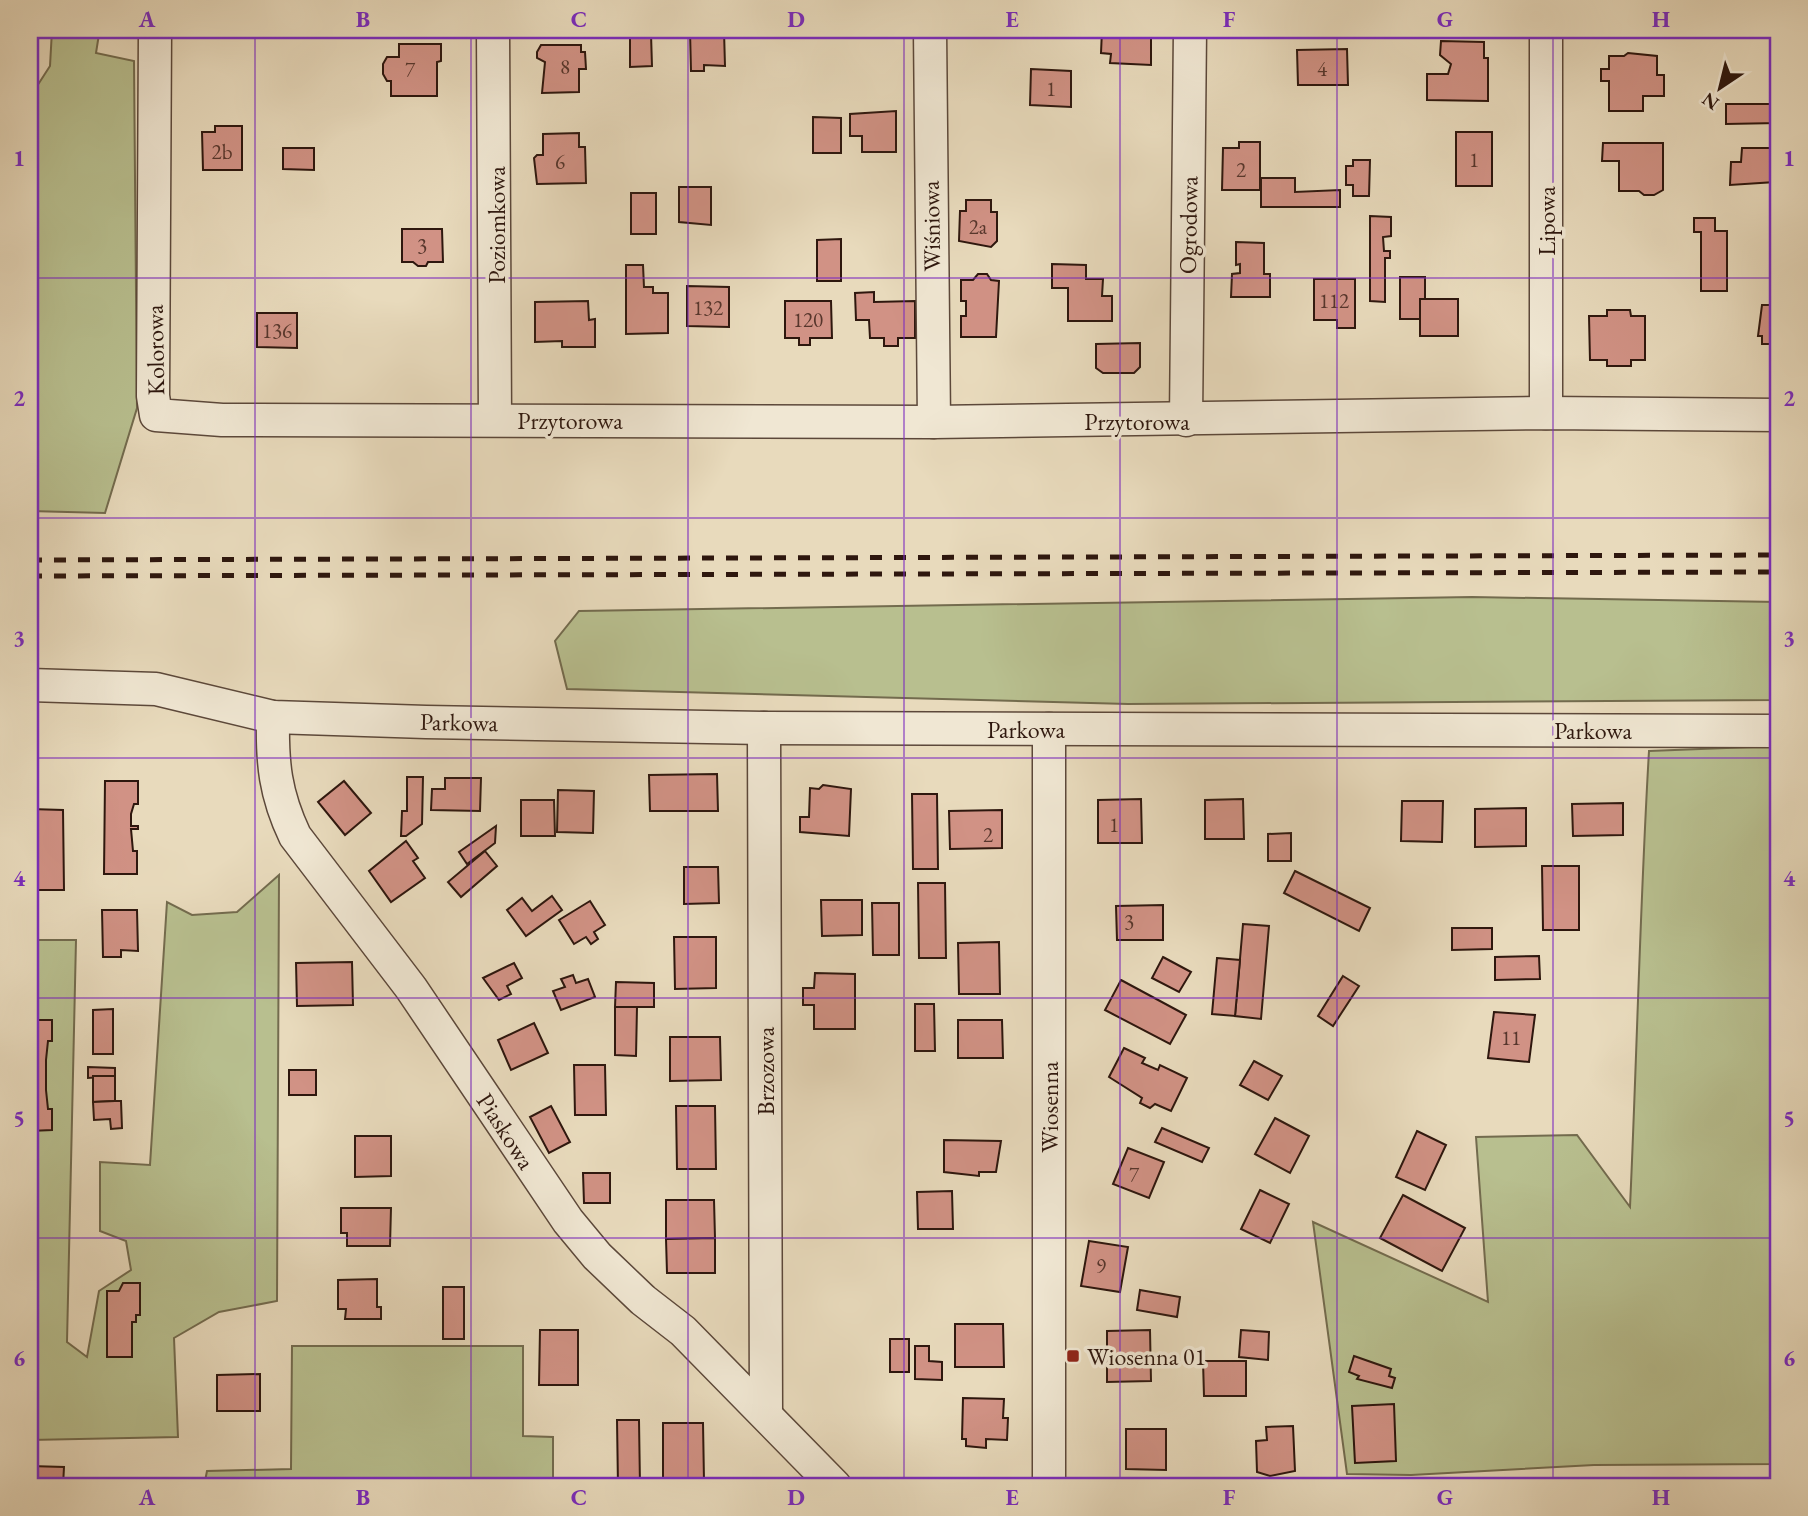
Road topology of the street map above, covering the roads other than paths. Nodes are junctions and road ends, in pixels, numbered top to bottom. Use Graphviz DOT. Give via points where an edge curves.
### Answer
graph roads {
  1 [pos="155,30"];
  2 [pos="493,30"];
  3 [pos="930,30"];
  4 [pos="1190,30"];
  5 [pos="1546,30"];
  6 [pos="1546,413"];
  7 [pos="1778,415"];
  8 [pos="495,420"];
  9 [pos="1185,420"];
  10 [pos="934,422"];
  11 [pos="30,685"];
  12 [pos="274,717"];
  13 [pos="764,728"];
  14 [pos="1049,729"];
  15 [pos="1778,730"];
  16 [pos="766,1413"];
  17 [pos="835,1486"];
  18 [pos="1049,1486"];
  1 -- 8 [label="street, Kolorowa" via="156,415 222,420"];
  2 -- 8 [label="street, Poziomkowa"];
  3 -- 10 [label="street, Wiśniowa"];
  4 -- 9 [label="street, Ogrodowa"];
  5 -- 6 [label="street, Lipowa"];
  6 -- 7 [label="street, Przytorowa"];
  6 -- 9 [label="street, Przytorowa"];
  8 -- 10 [label="street, Przytorowa"];
  9 -- 10 [label="street, Przytorowa"];
  11 -- 12 [label="street, Parkowa" via="156,689"];
  12 -- 13 [label="street, Parkowa"];
  12 -- 16 [label="street, Piaskowa" via="272,763 282,809 295,836 411,988 537,1178 597,1256"];
  13 -- 14 [label="street, Parkowa"];
  13 -- 16 [label="street, Brzozowa"];
  14 -- 15 [label="street, Parkowa"];
  14 -- 18 [label="street, Wiosenna"];
  16 -- 17 [label="street, Piaskowa"];
}
